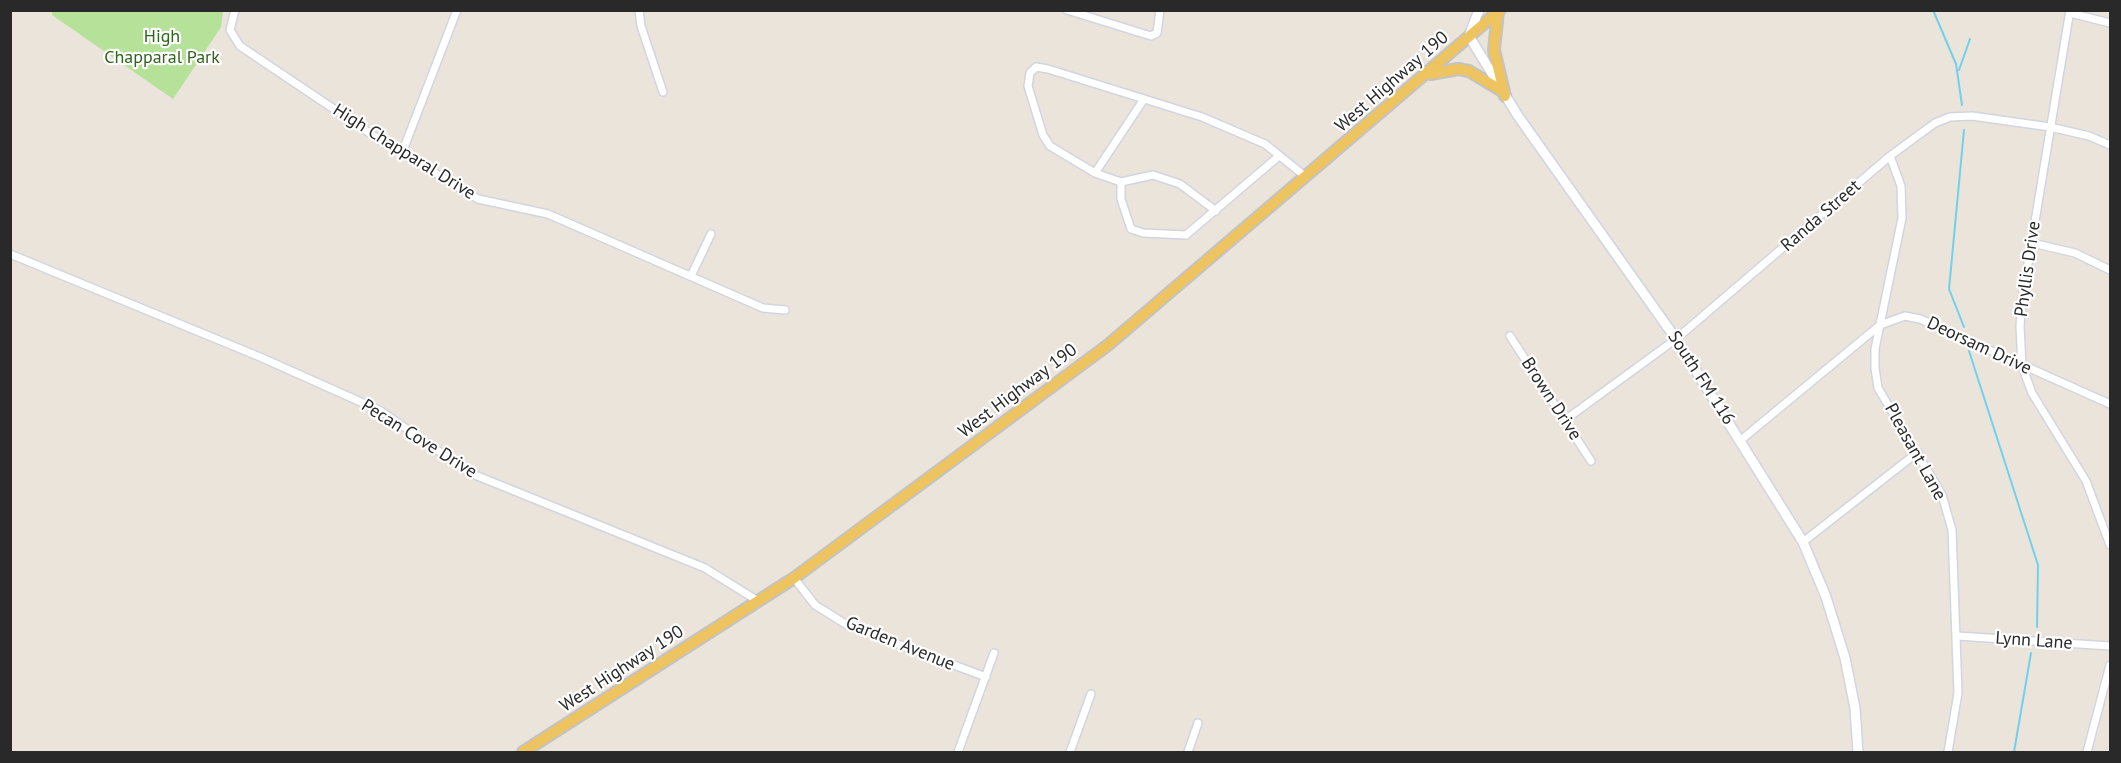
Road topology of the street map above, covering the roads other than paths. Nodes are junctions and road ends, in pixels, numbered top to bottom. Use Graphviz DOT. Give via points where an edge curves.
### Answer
graph roads {
  1 [pos="235,10"];
  2 [pos="457,10"];
  3 [pos="639,10"];
  4 [pos="1067,10"];
  5 [pos="1160,10"];
  6 [pos="1479,10"];
  7 [pos="1499,11"];
  8 [pos="2070,12"];
  9 [pos="2110,23"];
  10 [pos="1469,36"];
  11 [pos="1427,74"];
  12 [pos="663,92"];
  13 [pos="1504,93"];
  14 [pos="1144,99"];
  15 [pos="2050,128"];
  16 [pos="2110,145"];
  17 [pos="402,153"];
  18 [pos="1279,156"];
  19 [pos="1890,156"];
  20 [pos="1095,173"];
  21 [pos="1306,177"];
  22 [pos="1121,182"];
  23 [pos="1216,212"];
  24 [pos="711,234"];
  25 [pos="2032,243"];
  26 [pos="10,254"];
  27 [pos="2110,270"];
  28 [pos="691,276"];
  29 [pos="785,310"];
  30 [pos="1880,325"];
  31 [pos="1510,336"];
  32 [pos="1676,339"];
  33 [pos="2022,366"];
  34 [pos="2110,404"];
  35 [pos="1565,420"];
  36 [pos="1741,440"];
  37 [pos="1918,452"];
  38 [pos="1591,461"];
  39 [pos="2107,529"];
  40 [pos="1803,543"];
  41 [pos="2110,545"];
  42 [pos="794,578"];
  43 [pos="758,601"];
  44 [pos="1957,636"];
  45 [pos="2110,646"];
  46 [pos="994,652"];
  47 [pos="2110,665"];
  48 [pos="986,677"];
  49 [pos="1091,694"];
  50 [pos="1198,723"];
  51 [pos="523,753"];
  52 [pos="958,753"];
  53 [pos="1070,753"];
  54 [pos="1188,753"];
  55 [pos="1858,753"];
  56 [pos="1948,753"];
  57 [pos="2086,753"];
  1 -- 17 [label="street, High Chapparal Drive" via="230,30 240,46"];
  2 -- 17 [label="street"];
  3 -- 12 [label="street"];
  4 -- 5 [label="street" via="1151,36 1157,33"];
  6 -- 10 [label="main road"];
  7 -- 10 [label="main road, West Highway 190"];
  7 -- 13 [label="main road" via="1494,50"];
  8 -- 9 [label="street"];
  8 -- 15 [label="street, Phyllis Drive"];
  10 -- 11 [label="main road, West Highway 190"];
  10 -- 13 [label="main road, South FM 116"];
  11 -- 13 [label="main road" via="1469,71"];
  11 -- 21 [label="main road, West Highway 190"];
  13 -- 32 [label="main road, South FM 116"];
  14 -- 18 [label="street" via="1202,117 1265,144"];
  14 -- 20 [label="street"];
  14 -- 20 [label="street" via="1048,69 1036,67 1030,73 1028,86 1046,140"];
  15 -- 16 [label="street, Randa Street"];
  15 -- 19 [label="street, Randa Street" via="1972,116 1950,117 1935,123"];
  15 -- 25 [label="street, Phyllis Drive"];
  17 -- 28 [label="street, High Chapparal Drive" via="478,199 548,214"];
  18 -- 21 [label="street"];
  18 -- 23 [label="street"];
  19 -- 30 [label="street, Pleasant Lane" via="1901,186 1902,218"];
  19 -- 32 [label="street, Randa Street"];
  20 -- 22 [label="street"];
  21 -- 42 [label="main road, West Highway 190" via="1108,345"];
  22 -- 23 [label="street" via="1153,175 1180,184"];
  22 -- 23 [label="street" via="1125,218 1131,229 1143,233 1186,235"];
  24 -- 28 [label="street"];
  25 -- 27 [label="street" via="2075,253"];
  25 -- 33 [label="street, Phyllis Drive" via="2020,326"];
  26 -- 43 [label="street, Pecan Cove Drive" via="381,411 470,474 705,567"];
  28 -- 29 [label="street, High Chapparal Drive" via="763,308"];
  30 -- 33 [label="street, Deorsam Drive" via="1905,316 1920,319"];
  30 -- 36 [label="street, Deorsam Drive"];
  30 -- 37 [label="street, Pleasant Lane" via="1875,349 1878,388"];
  31 -- 35 [label="street, Brown Drive"];
  32 -- 35 [label="street, Randa Street"];
  32 -- 36 [label="main road, South FM 116"];
  33 -- 34 [label="street, Deorsam Drive"];
  33 -- 39 [label="street, Phyllis Drive" via="2032,393 2086,481"];
  35 -- 38 [label="street, Brown Drive"];
  36 -- 40 [label="main road, South FM 116"];
  37 -- 40 [label="street"];
  37 -- 44 [label="street, Pleasant Lane" via="1942,495 1952,530"];
  39 -- 41 [label="street, Phyllis Drive"];
  40 -- 55 [label="main road, South FM 116" via="1826,597 1845,658 1855,708"];
  42 -- 43 [label="main road, West Highway 190"];
  42 -- 48 [label="street, Garden Avenue" via="815,605 847,625"];
  43 -- 51 [label="main road, West Highway 190"];
  44 -- 45 [label="street, Lynn Lane"];
  44 -- 56 [label="street, Pleasant Lane" via="1958,693"];
  46 -- 48 [label="street"];
  47 -- 57 [label="street"];
  48 -- 52 [label="street"];
  49 -- 53 [label="street"];
  50 -- 54 [label="street"];
}
